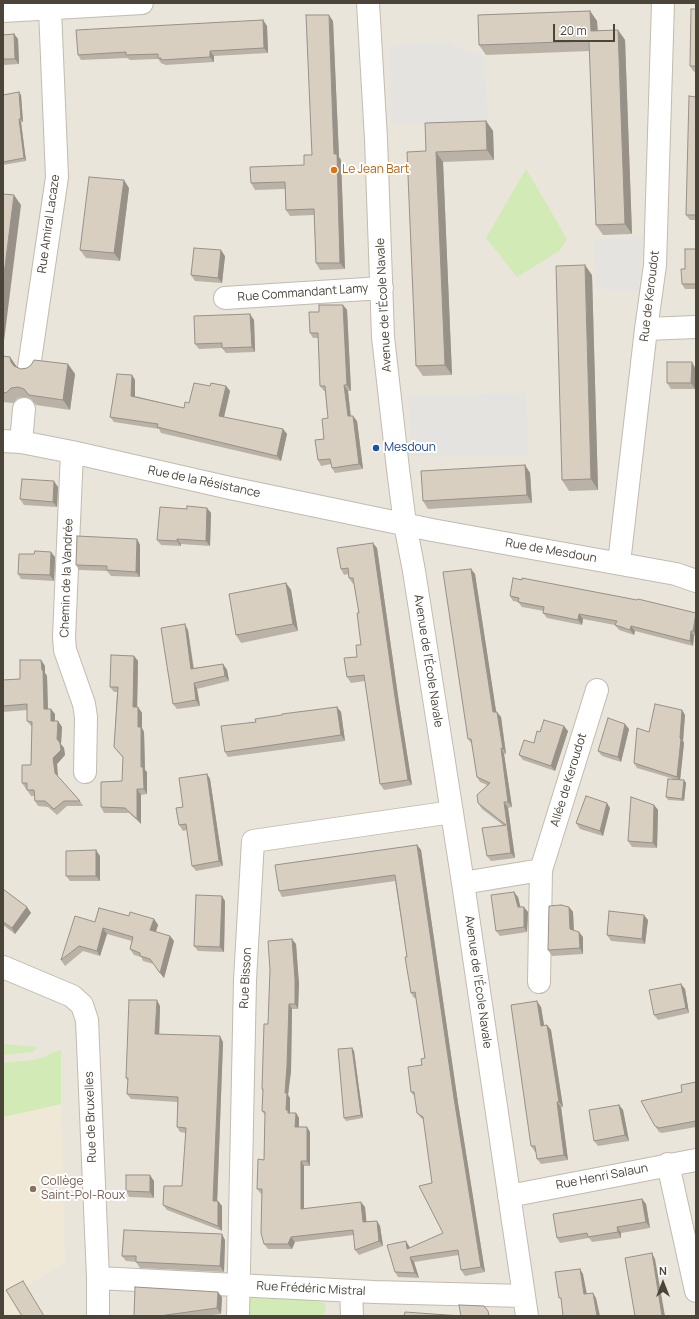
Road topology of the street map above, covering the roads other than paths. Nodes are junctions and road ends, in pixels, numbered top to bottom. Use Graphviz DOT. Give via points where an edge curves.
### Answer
graph roads {
  1 [pos="130,3"];
  2 [pos="368,3"];
  3 [pos="663,3"];
  4 [pos="50,9"];
  5 [pos="8,10"];
  6 [pos="382,288"];
  7 [pos="225,298"];
  8 [pos="696,327"];
  9 [pos="646,329"];
  10 [pos="29,367"];
  11 [pos="24,410"];
  12 [pos="12,441"];
  13 [pos="72,452"];
  14 [pos="405,524"];
  15 [pos="618,563"];
  16 [pos="696,581"];
  17 [pos="597,690"];
  18 [pos="85,772"];
  19 [pos="452,812"];
  20 [pos="541,870"];
  21 [pos="463,883"];
  22 [pos="3,967"];
  23 [pos="538,982"];
  24 [pos="696,1160"];
  25 [pos="668,1164"];
  26 [pos="509,1196"];
  27 [pos="98,1278"];
  28 [pos="238,1285"];
  29 [pos="696,1290"];
  30 [pos="351,1291"];
  31 [pos="526,1306"];
  32 [pos="98,1316"];
  33 [pos="238,1316"];
  34 [pos="352,1316"];
  1 -- 4 [label="street"];
  2 -- 6 [label="street, Avenue de l'École Navale"];
  3 -- 9 [label="street, Rue de Keroudot" via="655,265"];
  4 -- 5 [label="street"];
  4 -- 10 [label="street, Rue Amiral Lacaze" via="57,177"];
  6 -- 7 [label="street, Rue Commandant Lamy"];
  6 -- 14 [label="street, Avenue de l'École Navale" via="383,337"];
  8 -- 9 [label="street"];
  9 -- 15 [label="street, Rue de Keroudot"];
  11 -- 12 [label="street"];
  12 -- 13 [label="street, Rue de la Résistance"];
  13 -- 14 [label="street, Rue de la Résistance"];
  13 -- 18 [label="street, Chemin de la Vandrée" via="64,637 65,650 84,704"];
  14 -- 15 [label="street, Rue de Mesdoun"];
  14 -- 19 [label="street, Avenue de l'École Navale"];
  15 -- 16 [label="street, Rue de Mesdoun" via="676,574"];
  17 -- 20 [label="street, Allée de Keroudot"];
  19 -- 21 [label="street, Avenue de l'École Navale"];
  19 -- 28 [label="street, Rue Bisson" via="253,841 245,980"];
  20 -- 21 [label="street"];
  20 -- 23 [label="street, Allée de Keroudot"];
  21 -- 26 [label="street, Avenue de l'École Navale"];
  22 -- 27 [label="street, Rue de Bruxelles" via="72,996 82,1005 87,1020"];
  24 -- 25 [label="street, Rue Henri Salaun"];
  25 -- 26 [label="street, Rue Henri Salaun"];
  25 -- 29 [label="street"];
  26 -- 31 [label="street, Avenue de l'École Navale"];
  27 -- 28 [label="street, Rue Frédéric Mistral"];
  27 -- 32 [label="street, Rue de Bruxelles"];
  28 -- 30 [label="street, Rue Frédéric Mistral"];
  28 -- 33 [label="street, Rue Bisson"];
  30 -- 31 [label="street, Rue Frédéric Mistral"];
  30 -- 34 [label="street"];
}
